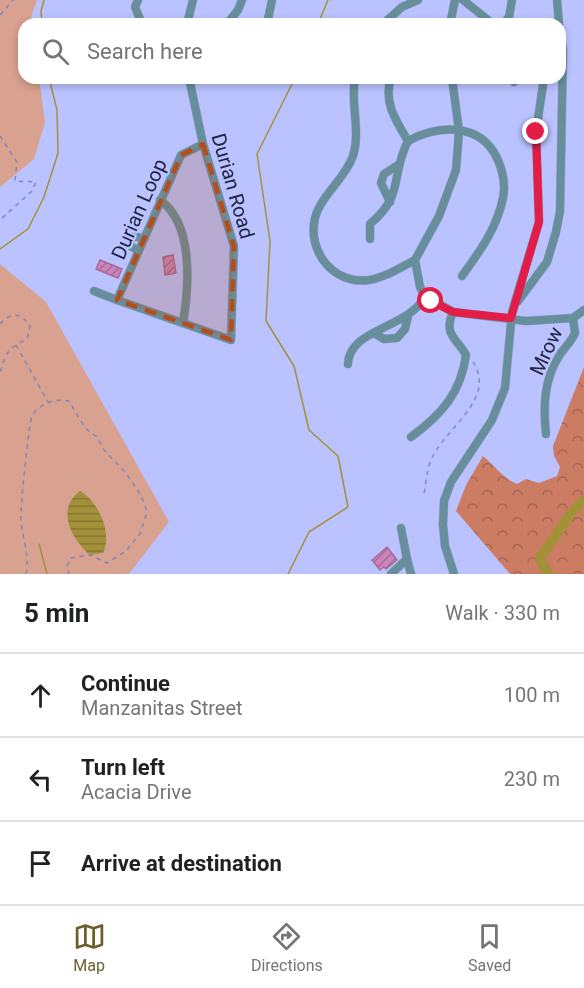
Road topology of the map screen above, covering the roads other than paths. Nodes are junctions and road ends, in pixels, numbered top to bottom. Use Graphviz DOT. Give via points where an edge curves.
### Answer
graph roads {
  1 [pos="138,0"];
  2 [pos="193,0"];
  3 [pos="242,0"];
  4 [pos="272,0"];
  5 [pos="418,0"];
  6 [pos="455,0"];
  7 [pos="463,0"];
  8 [pos="512,0"];
  9 [pos="557,0"];
  10 [pos="140,18"];
  11 [pos="189,18"];
  12 [pos="232,18"];
  13 [pos="268,18"];
  14 [pos="390,18"];
  15 [pos="451,18"];
  16 [pos="486,18"];
  17 [pos="508,18"];
  18 [pos="558,18"];
  19 [pos="190,84"];
  20 [pos="356,84"];
  21 [pos="389,84"];
  22 [pos="453,84"];
  23 [pos="543,84"];
  24 [pos="562,84"];
  25 [pos="459,131"];
  26 [pos="408,141"];
  27 [pos="203,144"];
  28 [pos="398,165"];
  29 [pos="160,200"];
  30 [pos="390,202"];
  31 [pos="370,239"];
  32 [pos="415,260"];
  33 [pos="462,276"];
  34 [pos="94,291"];
  35 [pos="425,296"];
  36 [pos="117,300"];
  37 [pos="584,310"];
  38 [pos="453,312"];
  39 [pos="512,314"];
  40 [pos="408,316"];
  41 [pos="573,318"];
  42 [pos="183,323"];
  43 [pos="374,333"];
  44 [pos="348,364"];
  45 [pos="546,434"];
  46 [pos="411,437"];
  47 [pos="401,528"];
  48 [pos="407,559"];
  49 [pos="390,574"];
  50 [pos="411,574"];
  51 [pos="454,574"];
  1 -- 10 [label="street" via="135,7"];
  2 -- 11 [label="street"];
  3 -- 12 [label="street"];
  4 -- 13 [label="street"];
  5 -- 14 [label="street"];
  6 -- 15 [label="street"];
  7 -- 16 [label="street"];
  8 -- 17 [label="street"];
  9 -- 18 [label="street"];
  19 -- 27 [label="street, Durian Road"];
  20 -- 32 [label="street" via="353,155 344,176 315,218 314,239 320,258 334,272 350,280 369,280 392,273"];
  21 -- 26 [label="street" via="393,118"];
  22 -- 25 [label="street"];
  23 -- 39 [label="street" via="536,132 539,222"];
  24 -- 39 [label="street" via="560,211 547,262"];
  25 -- 26 [label="street" via="445,128"];
  25 -- 32 [label="street" via="456,170 439,216"];
  25 -- 33 [label="street" via="486,140 503,172 505,186 489,239"];
  26 -- 28 [label="street"];
  27 -- 29 [label="street, Durian Loop" via="181,155"];
  27 -- 42 [label="street, Durian Road" via="234,246 231,340"];
  28 -- 30 [label="street" via="396,191"];
  28 -- 30 [label="street" via="384,174 381,183"];
  29 -- 36 [label="street, Durian Loop"];
  29 -- 42 [label="street" via="172,209 184,248"];
  30 -- 31 [label="street" via="370,224"];
  32 -- 35 [label="street"];
  34 -- 36 [label="street"];
  35 -- 38 [label="street"];
  35 -- 40 [label="street"];
  36 -- 42 [label="street"];
  37 -- 41 [label="street"];
  38 -- 39 [label="street"];
  38 -- 46 [label="street" via="449,332 466,355 463,375 447,406"];
  39 -- 41 [label="street" via="526,321"];
  39 -- 51 [label="street" via="505,388 500,402 444,501 442,525"];
  40 -- 43 [label="street"];
  40 -- 43 [label="street" via="405,329 397,338 384,339"];
  41 -- 45 [label="street, Mrow" via="575,333 559,356 547,385"];
  43 -- 44 [label="street" via="359,340 350,352"];
  47 -- 48 [label="street"];
  48 -- 49 [label="street"];
  48 -- 50 [label="street"];
}
